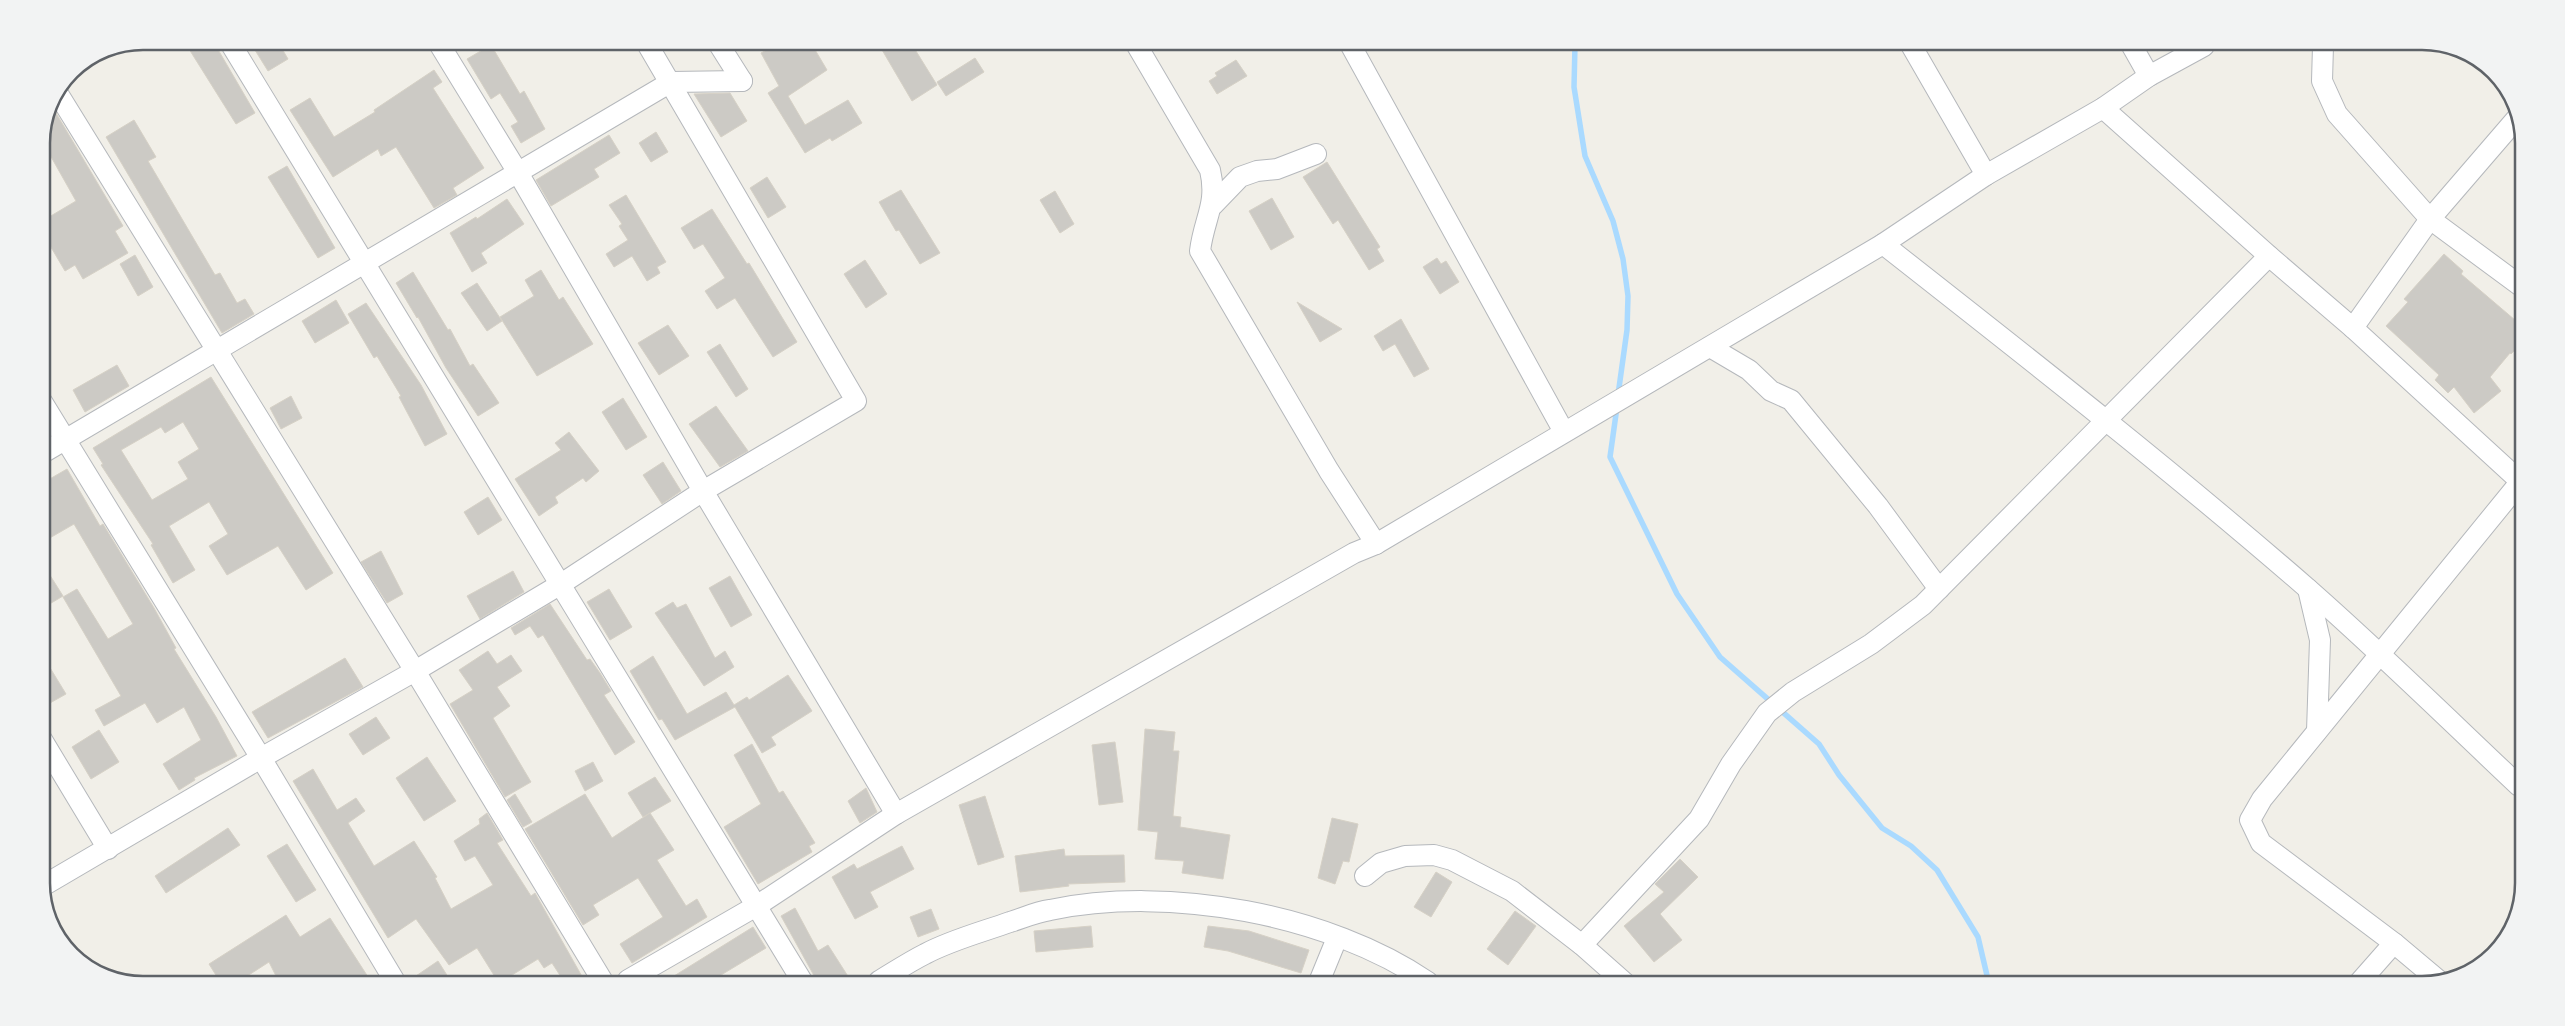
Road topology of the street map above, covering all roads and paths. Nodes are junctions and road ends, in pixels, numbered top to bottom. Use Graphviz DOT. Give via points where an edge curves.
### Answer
graph roads {
  1 [pos="234,50"];
  2 [pos="443,50"];
  3 [pos="651,50"];
  4 [pos="722,50"];
  5 [pos="1140,50"];
  6 [pos="1353,50"];
  7 [pos="1914,50"];
  8 [pos="2134,50"];
  9 [pos="2197,50"];
  10 [pos="2322,50"];
  11 [pos="2149,76"];
  12 [pos="670,82"];
  13 [pos="61,98"];
  14 [pos="2103,108"];
  15 [pos="2513,123"];
  16 [pos="1316,154"];
  17 [pos="517,171"];
  18 [pos="1986,175"];
  19 [pos="1213,205"];
  20 [pos="2430,219"];
  21 [pos="1883,244"];
  22 [pos="2269,256"];
  23 [pos="363,264"];
  24 [pos="2515,282"];
  25 [pos="2353,328"];
  26 [pos="1710,347"];
  27 [pos="216,349"];
  28 [pos="50,414"];
  29 [pos="2106,419"];
  30 [pos="1564,432"];
  31 [pos="65,440"];
  32 [pos="50,449"];
  33 [pos="2515,476"];
  34 [pos="2515,489"];
  35 [pos="703,491"];
  36 [pos="1376,544"];
  37 [pos="561,584"];
  38 [pos="1939,589"];
  39 [pos="2308,589"];
  40 [pos="2380,653"];
  41 [pos="415,671"];
  42 [pos="2317,731"];
  43 [pos="50,751"];
  44 [pos="261,758"];
  45 [pos="2515,782"];
  46 [pos="896,814"];
  47 [pos="108,849"];
  48 [pos="1365,876"];
  49 [pos="50,882"];
  50 [pos="758,905"];
  51 [pos="1337,938"];
  52 [pos="2394,943"];
  53 [pos="1582,945"];
  54 [pos="2432,975"];
  55 [pos="392,976"];
  56 [pos="600,976"];
  57 [pos="635,976"];
  58 [pos="799,976"];
  59 [pos="887,976"];
  60 [pos="1321,976"];
  61 [pos="1419,976"];
  62 [pos="1617,976"];
  63 [pos="2365,976"];
  1 -- 23 [label="street"];
  2 -- 17 [label="street"];
  3 -- 12 [label="street"];
  4 -- 12 [label="street" via="742,81"];
  5 -- 19 [label="street" via="1210,170"];
  6 -- 30 [label="street"];
  7 -- 18 [label="street"];
  8 -- 11 [label="street"];
  9 -- 11 [label="street"];
  10 -- 20 [label="street" via="2322,81 2337,114"];
  11 -- 14 [label="street"];
  12 -- 17 [label="street"];
  12 -- 35 [label="street" via="856,401"];
  13 -- 27 [label="street"];
  14 -- 18 [label="street"];
  14 -- 22 [label="street"];
  15 -- 20 [label="street"];
  16 -- 19 [label="street" via="1277,169 1240,177"];
  17 -- 23 [label="street"];
  17 -- 35 [label="street"];
  18 -- 21 [label="street"];
  19 -- 36 [label="street" via="1203,228 1200,251 1329,471"];
  20 -- 24 [label="street"];
  20 -- 25 [label="street"];
  21 -- 26 [label="street"];
  21 -- 29 [label="street"];
  22 -- 25 [label="street"];
  22 -- 29 [label="street"];
  23 -- 27 [label="street"];
  23 -- 37 [label="street"];
  25 -- 33 [label="street"];
  26 -- 30 [label="street"];
  26 -- 38 [label="street" via="1750,370 1771,391 1791,400 1878,506"];
  27 -- 31 [label="street"];
  27 -- 41 [label="street"];
  28 -- 31 [label="street"];
  29 -- 38 [label="street"];
  29 -- 39 [label="street"];
  30 -- 36 [label="street"];
  31 -- 32 [label="street"];
  31 -- 44 [label="street"];
  34 -- 40 [label="street"];
  35 -- 37 [label="street"];
  35 -- 46 [label="street"];
  36 -- 46 [label="street" via="1354,553"];
  37 -- 41 [label="street"];
  37 -- 50 [label="street"];
  38 -- 53 [label="street" via="1871,644 1793,692 1767,713 1731,764 1699,819"];
  39 -- 40 [label="street"];
  39 -- 42 [label="street" via="2320,640"];
  40 -- 42 [label="street"];
  40 -- 45 [label="street"];
  41 -- 44 [label="street"];
  41 -- 56 [label="street"];
  42 -- 52 [label="street" via="2255,810 2250,820 2253,831 2261,843"];
  43 -- 47 [label="street"];
  44 -- 47 [label="street"];
  44 -- 55 [label="street"];
  46 -- 50 [label="street"];
  47 -- 49 [label="street"];
  48 -- 53 [label="street" via="1381,863 1405,856 1434,855 1452,860 1512,891"];
  50 -- 57 [label="street"];
  50 -- 58 [label="street"];
  51 -- 59 [label="street" via="1245,909 1103,902 1048,910 985,930 926,953"];
  51 -- 60 [label="street"];
  51 -- 61 [label="street" via="1401,964"];
  52 -- 54 [label="street"];
  52 -- 63 [label="street"];
  53 -- 62 [label="street"];
}
